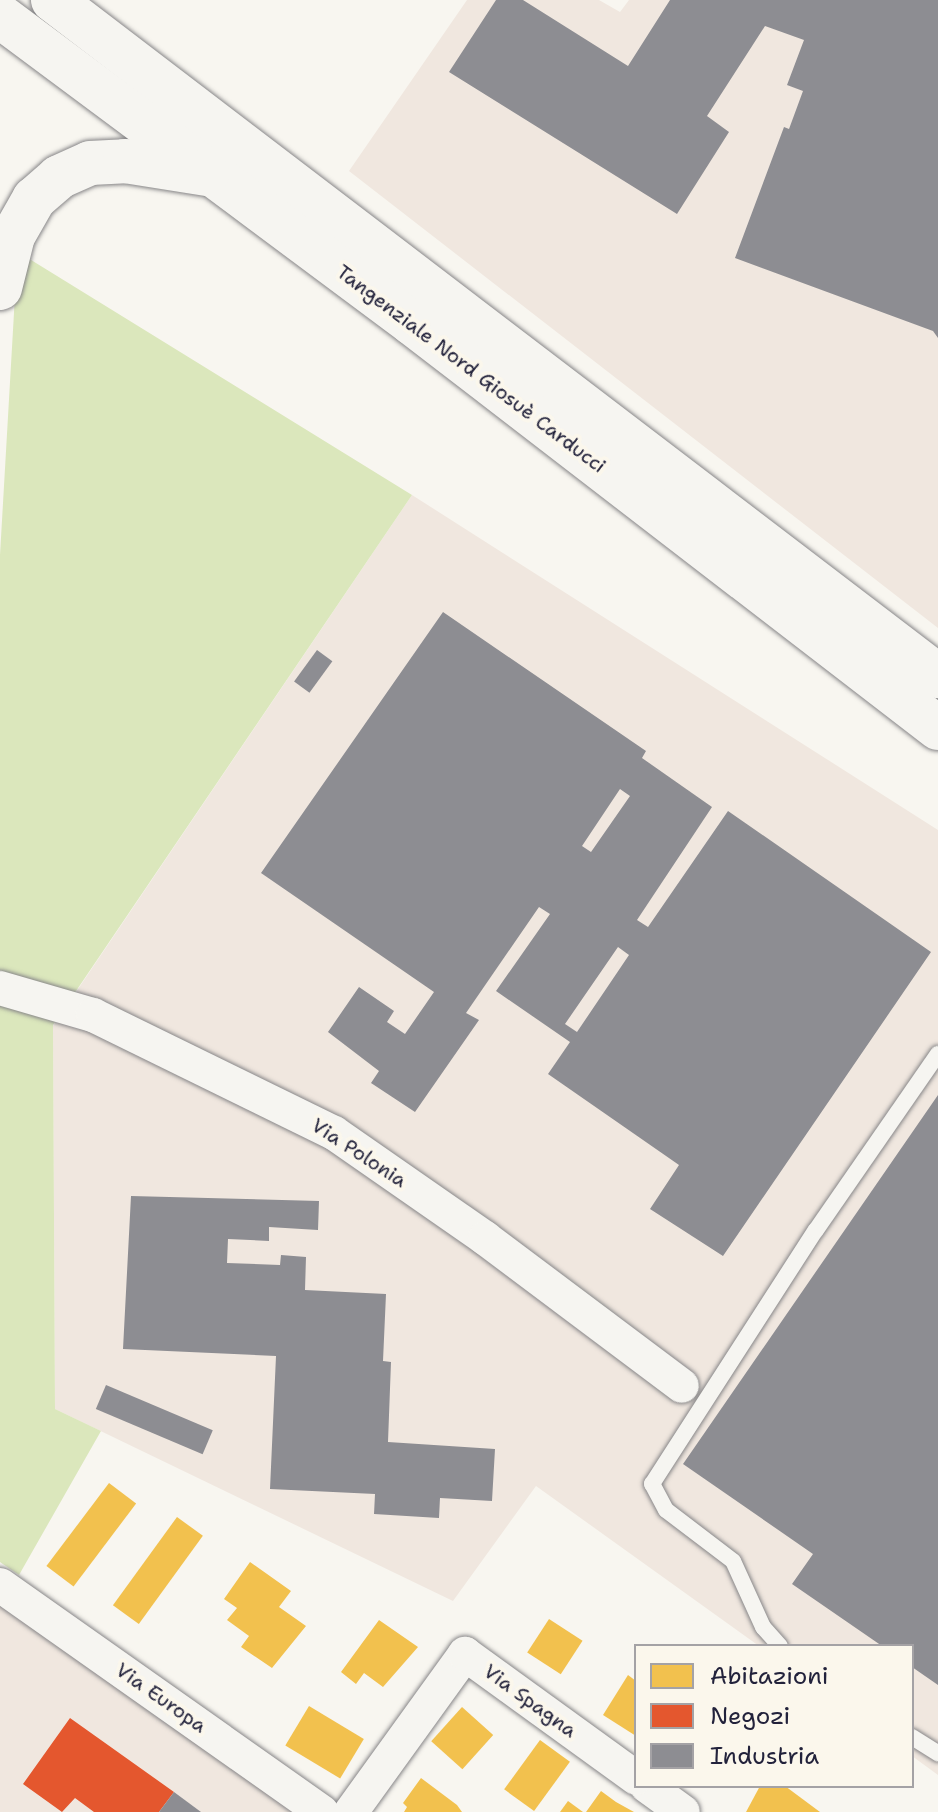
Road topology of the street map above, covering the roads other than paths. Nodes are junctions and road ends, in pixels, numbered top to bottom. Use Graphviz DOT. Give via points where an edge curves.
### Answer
graph roads {
  1 [pos="53,0"];
  2 [pos="0,16"];
  3 [pos="217,176"];
  4 [pos="0,288"];
  5 [pos="938,676"];
  6 [pos="938,728"];
  7 [pos="0,988"];
  8 [pos="938,1054"];
  9 [pos="692,1394"];
  10 [pos="0,1585"];
  11 [pos="778,1644"];
  12 [pos="914,1738"];
  13 [pos="938,1753"];
  14 [pos="634,1777"];
  15 [pos="650,1788"];
  16 [pos="322,1812"];
  17 [pos="351,1812"];
  18 [pos="683,1812"];
  1 -- 5 [label="highway, Tangenziale Nord Giosuè Carducci"];
  2 -- 3 [label="highway, Tangenziale Nord Giosuè Carducci"];
  3 -- 4 [label="highway" via="125,161 90,163 59,177 34,199 13,236"];
  3 -- 6 [label="highway, Tangenziale Nord Giosuè Carducci"];
  7 -- 9 [label="street, Via Polonia" via="93,1015 334,1133 485,1238"];
  8 -- 9 [label="lane"];
  9 -- 11 [label="lane" via="656,1471 654,1496 733,1561 763,1627"];
  10 -- 16 [label="street, Via Europa"];
  12 -- 13 [label="lane"];
  14 -- 17 [label="street, Via Spagna" via="465,1654"];
  15 -- 18 [label="street"];
}
